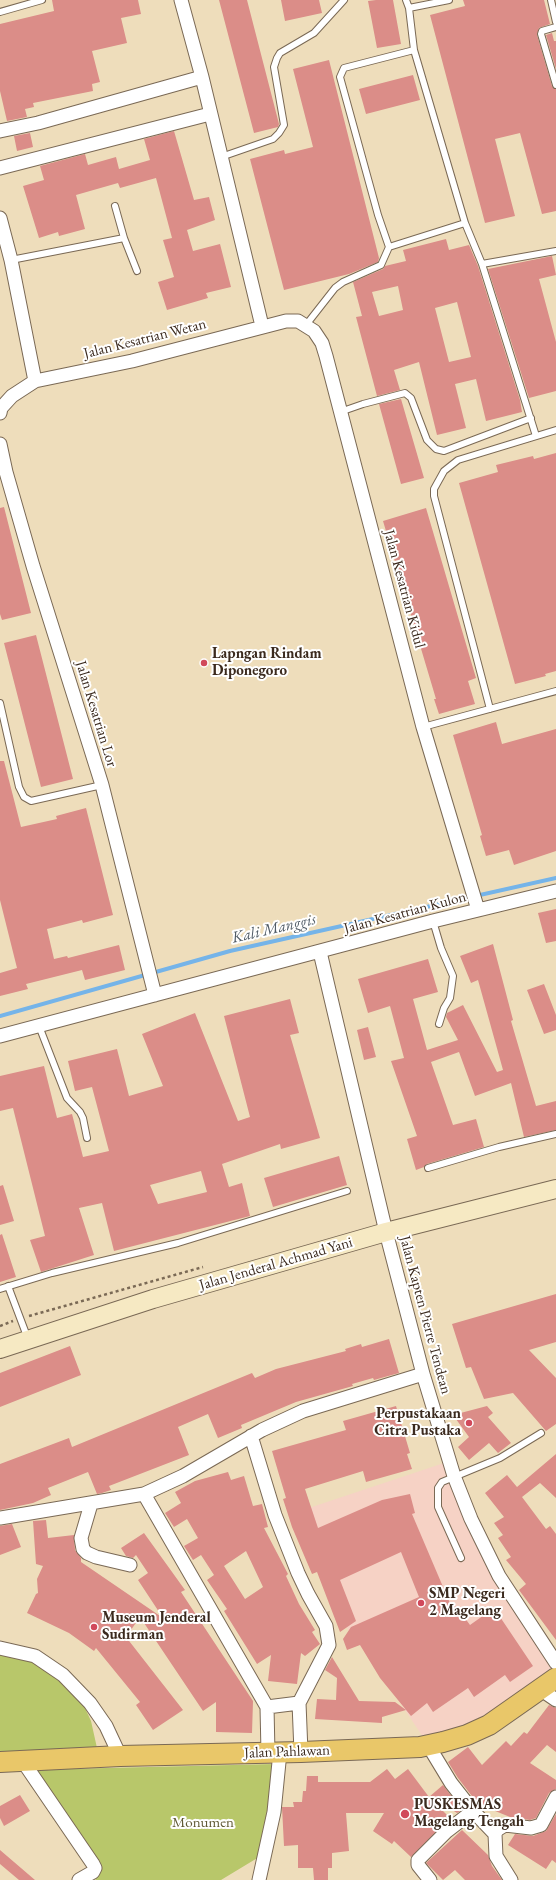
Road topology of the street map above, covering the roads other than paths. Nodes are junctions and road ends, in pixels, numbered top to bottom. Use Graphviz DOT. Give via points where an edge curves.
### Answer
graph roads {
  1 [pos="42,0"];
  2 [pos="181,0"];
  3 [pos="344,0"];
  4 [pos="406,0"];
  5 [pos="449,0"];
  6 [pos="551,0"];
  7 [pos="409,8"];
  8 [pos="0,12"];
  9 [pos="556,22"];
  10 [pos="556,27"];
  11 [pos="414,50"];
  12 [pos="202,77"];
  13 [pos="556,85"];
  14 [pos="210,114"];
  15 [pos="0,131"];
  16 [pos="221,157"];
  17 [pos="0,168"];
  18 [pos="116,206"];
  19 [pos="0,218"];
  20 [pos="465,223"];
  21 [pos="124,238"];
  22 [pos="389,247"];
  23 [pos="556,251"];
  24 [pos="11,260"];
  25 [pos="482,264"];
  26 [pos="137,271"];
  27 [pos="306,325"];
  28 [pos="262,326"];
  29 [pos="35,380"];
  30 [pos="340,412"];
  31 [pos="0,413"];
  32 [pos="531,418"];
  33 [pos="556,430"];
  34 [pos="536,436"];
  35 [pos="0,444"];
  36 [pos="3,473"];
  37 [pos="556,691"];
  38 [pos="0,703"];
  39 [pos="490,709"];
  40 [pos="1,712"];
  41 [pos="423,726"];
  42 [pos="102,785"];
  43 [pos="556,891"];
  44 [pos="478,910"];
  45 [pos="433,921"];
  46 [pos="320,952"];
  47 [pos="155,995"];
  48 [pos="440,1024"];
  49 [pos="39,1026"];
  50 [pos="0,1036"];
  51 [pos="556,1134"];
  52 [pos="87,1138"];
  53 [pos="428,1168"];
  54 [pos="556,1189"];
  55 [pos="347,1191"];
  56 [pos="386,1232"];
  57 [pos="8,1286"];
  58 [pos="0,1289"];
  59 [pos="29,1340"];
  60 [pos="0,1350"];
  61 [pos="423,1374"];
  62 [pos="541,1433"];
  63 [pos="251,1436"];
  64 [pos="454,1476"];
  65 [pos="144,1494"];
  66 [pos="91,1504"];
  67 [pos="0,1518"];
  68 [pos="461,1558"];
  69 [pos="130,1565"];
  70 [pos="0,1648"];
  71 [pos="556,1663"];
  72 [pos="551,1689"];
  73 [pos="299,1703"];
  74 [pos="268,1707"];
  75 [pos="428,1745"];
  76 [pos="301,1752"];
  77 [pos="274,1753"];
  78 [pos="120,1756"];
  79 [pos="22,1760"];
  80 [pos="0,1762"];
  81 [pos="556,1797"];
  82 [pos="473,1811"];
  83 [pos="495,1834"];
  84 [pos="79,1880"];
  85 [pos="259,1880"];
  86 [pos="430,1880"];
  87 [pos="511,1880"];
  1 -- 8 [label="lane"];
  2 -- 12 [label="street"];
  3 -- 16 [label="lane" via="314,33 280,53 277,58 274,67 284,125 279,133 273,139"];
  4 -- 7 [label="lane"];
  5 -- 7 [label="lane"];
  6 -- 9 [label="lane"];
  7 -- 11 [label="lane"];
  10 -- 13 [label="lane" via="542,31 541,34"];
  11 -- 20 [label="lane"];
  11 -- 22 [label="lane" via="344,68 340,77"];
  12 -- 14 [label="street"];
  12 -- 15 [label="street" via="38,123"];
  14 -- 16 [label="street"];
  14 -- 17 [label="street"];
  16 -- 28 [label="street"];
  18 -- 21 [label="lane"];
  19 -- 24 [label="street"];
  20 -- 22 [label="lane"];
  20 -- 25 [label="lane"];
  21 -- 24 [label="lane"];
  21 -- 26 [label="lane"];
  22 -- 27 [label="lane" via="381,265 335,288"];
  23 -- 25 [label="lane"];
  24 -- 29 [label="street"];
  25 -- 32 [label="lane"];
  27 -- 28 [label="street" via="298,321 286,321"];
  27 -- 30 [label="street, Jalan Kesatrian Kidul" via="322,343"];
  28 -- 29 [label="street, Jalan Kesatrian Wetan" via="132,360"];
  29 -- 31 [label="street" via="12,396 1,408"];
  30 -- 32 [label="lane" via="405,393 411,398 426,440 436,450 444,451"];
  30 -- 41 [label="street, Jalan Kesatrian Kidul"];
  32 -- 34 [label="lane"];
  33 -- 34 [label="lane"];
  34 -- 39 [label="lane" via="458,460 444,471 434,489"];
  35 -- 36 [label="street, Jalan Kesatrian Lor"];
  36 -- 42 [label="street, Jalan Kesatrian Lor"];
  37 -- 39 [label="lane"];
  38 -- 40 [label="lane"];
  39 -- 41 [label="lane"];
  40 -- 42 [label="lane" via="19,787 24,797 31,801"];
  41 -- 44 [label="street, Jalan Kesatrian Kidul"];
  42 -- 47 [label="street, Jalan Kesatrian Lor"];
  43 -- 44 [label="street, Jalan Kesatrian Kulon"];
  44 -- 45 [label="street, Jalan Kesatrian Kulon"];
  45 -- 46 [label="street, Jalan Kesatrian Kulon"];
  45 -- 48 [label="lane" via="453,976 450,998 444,1008"];
  46 -- 47 [label="street, Jalan Kesatrian Kulon"];
  46 -- 56 [label="street, Jalan Kapten Pierre Tendean"];
  47 -- 49 [label="street, Jalan Kesatrian Kulon"];
  49 -- 50 [label="street, Jalan Kesatrian Kulon"];
  49 -- 52 [label="lane" via="67,1098 83,1118"];
  51 -- 53 [label="lane" via="498,1147"];
  54 -- 56 [label="main road, Jalan Jenderal Achmad Yani"];
  55 -- 57 [label="lane" via="178,1243"];
  56 -- 59 [label="main road, Jalan Jenderal Achmad Yani" via="153,1299"];
  56 -- 61 [label="street, Jalan Kapten Pierre Tendean"];
  57 -- 58 [label="lane"];
  57 -- 59 [label="lane"];
  59 -- 60 [label="main road, Jalan Jenderal Achmad Yani"];
  61 -- 63 [label="street" via="303,1411"];
  61 -- 64 [label="street, Jalan Kapten Pierre Tendean"];
  62 -- 64 [label="lane" via="500,1458"];
  63 -- 65 [label="street" via="183,1476"];
  63 -- 73 [label="street" via="275,1515 308,1594 326,1626 329,1645"];
  64 -- 68 [label="lane" via="442,1482 438,1488 438,1507"];
  64 -- 71 [label="street, Jalan Kapten Pierre Tendean" via="471,1519 499,1576"];
  65 -- 66 [label="street"];
  65 -- 74 [label="street"];
  66 -- 67 [label="street"];
  66 -- 69 [label="street" via="81,1538 83,1549 87,1553"];
  70 -- 78 [label="street" via="35,1656 63,1676 90,1703 106,1726"];
  72 -- 75 [label="main road, Jalan Pahlawan" via="489,1725 467,1735"];
  73 -- 74 [label="street"];
  73 -- 76 [label="street"];
  74 -- 77 [label="street"];
  75 -- 76 [label="main road, Jalan Pahlawan"];
  75 -- 82 [label="street"];
  76 -- 77 [label="main road, Jalan Pahlawan"];
  77 -- 78 [label="main road, Jalan Pahlawan"];
  77 -- 85 [label="street" via="274,1812"];
  78 -- 79 [label="main road, Jalan Pahlawan"];
  79 -- 80 [label="main road, Jalan Pahlawan"];
  79 -- 84 [label="street" via="95,1868"];
  81 -- 83 [label="street" via="541,1825 531,1828 505,1825"];
  82 -- 83 [label="street"];
  82 -- 86 [label="street" via="446,1831 418,1860 418,1865"];
  83 -- 87 [label="street" via="496,1856"];
}
